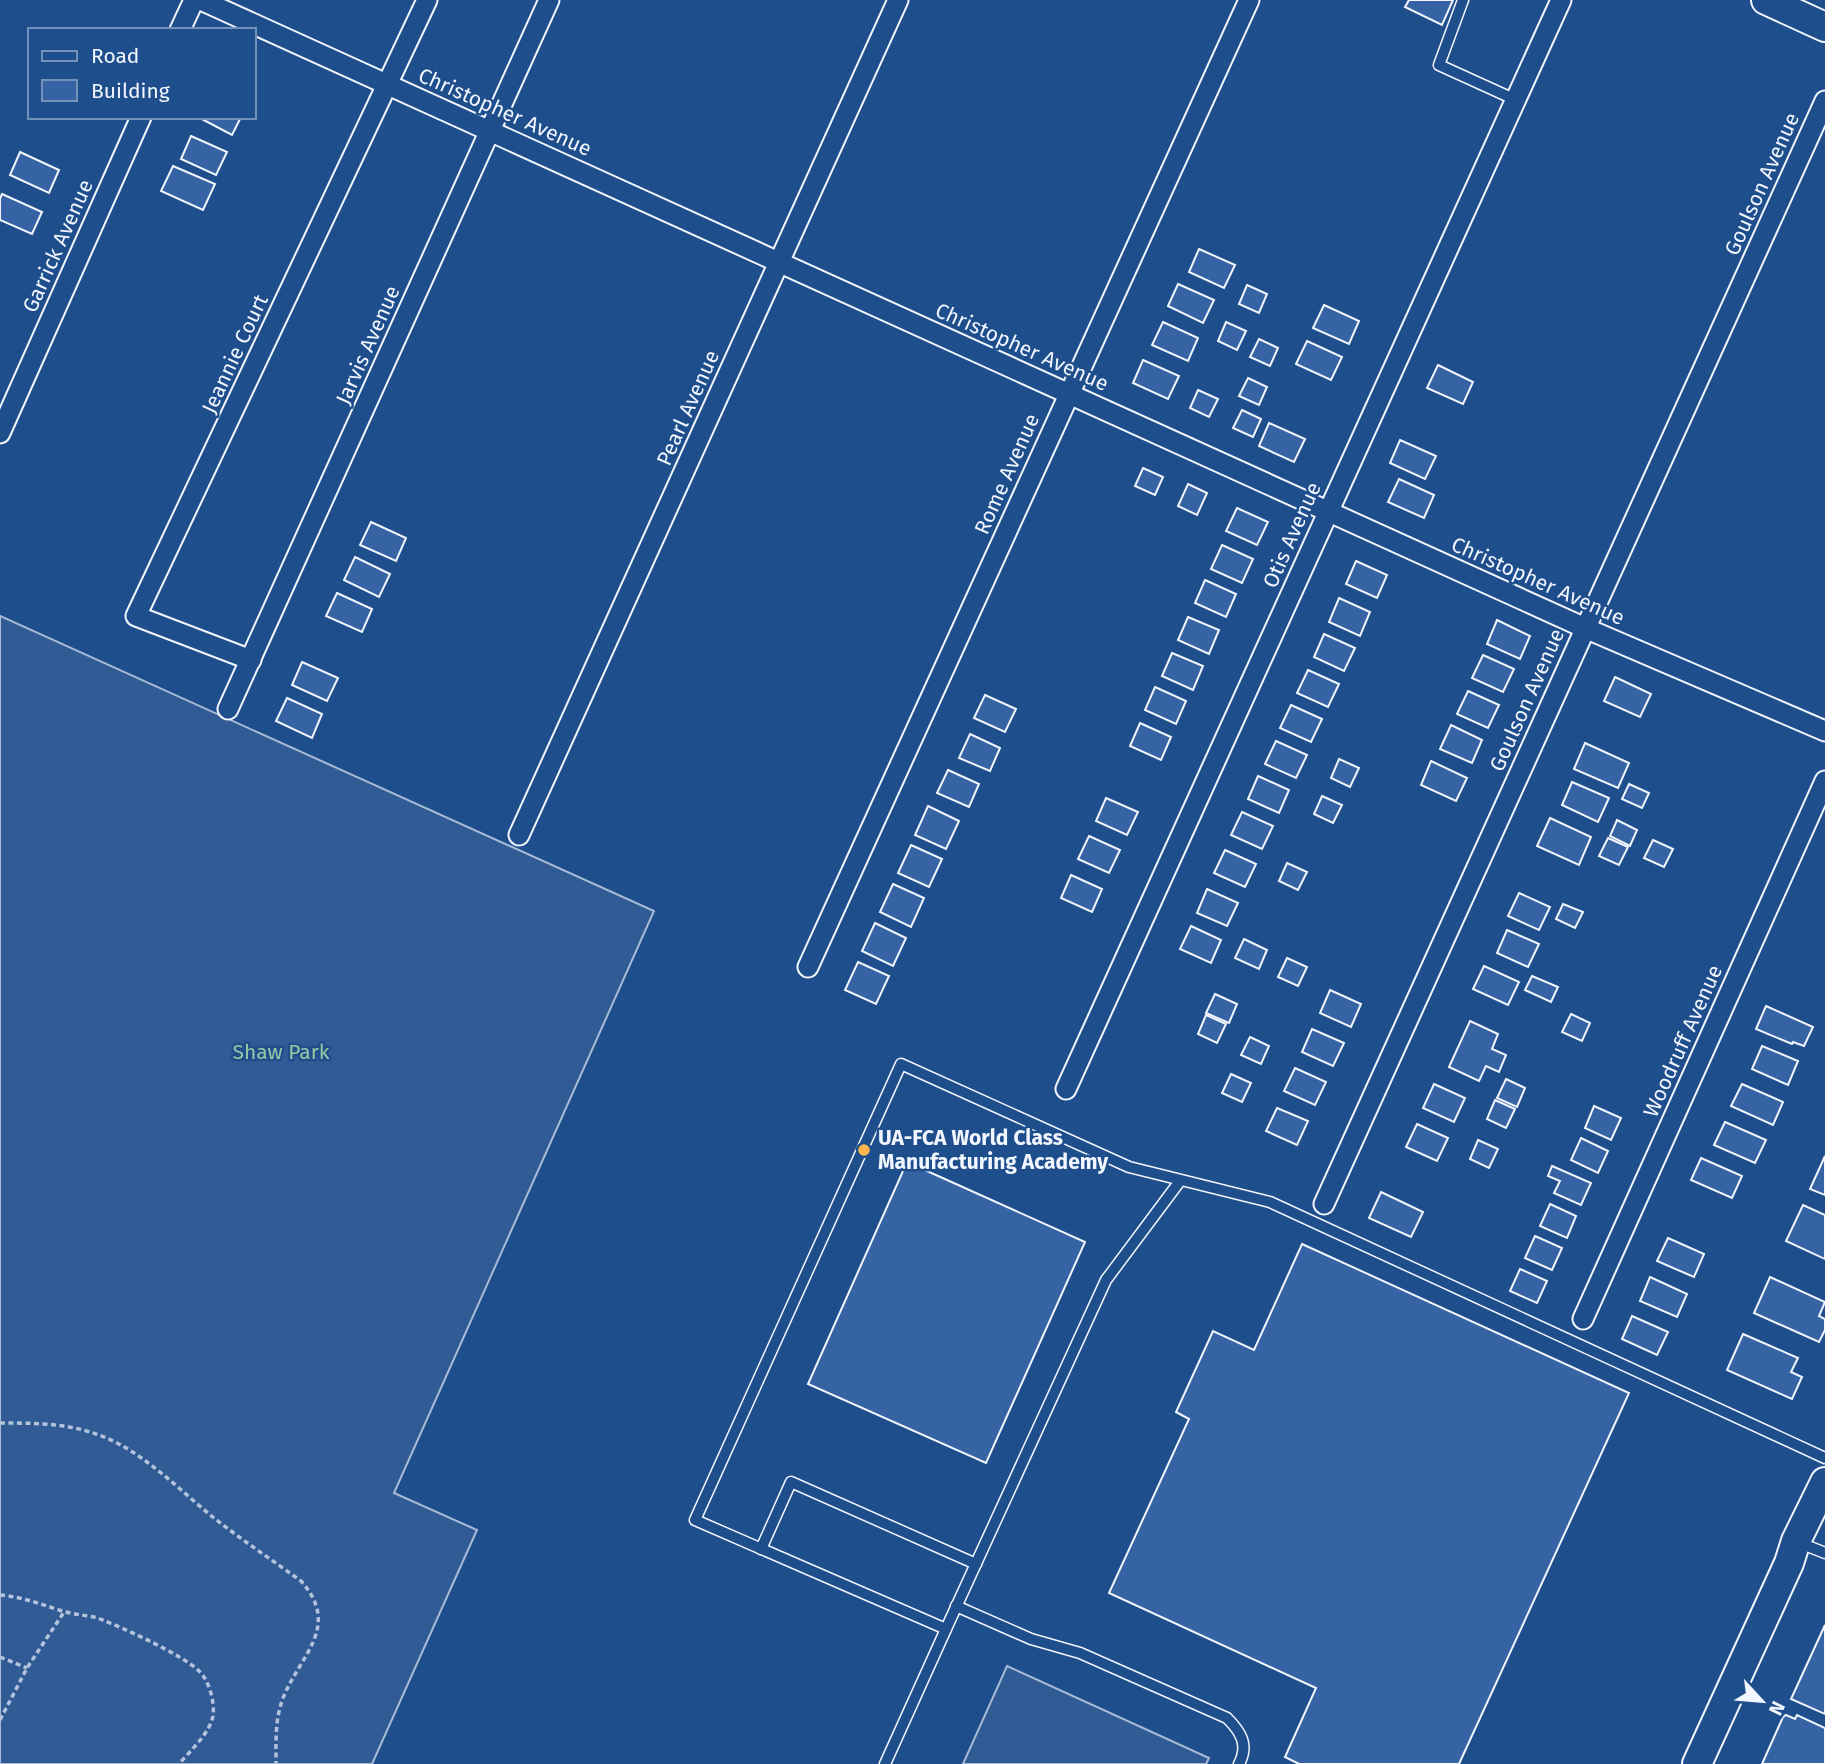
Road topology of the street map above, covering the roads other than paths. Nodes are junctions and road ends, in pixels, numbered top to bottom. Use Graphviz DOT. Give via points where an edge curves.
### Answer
graph roads {
  1 [pos="194,0"];
  2 [pos="201,0"];
  3 [pos="427,0"];
  4 [pos="549,0"];
  5 [pos="898,0"];
  6 [pos="1249,0"];
  7 [pos="1463,0"];
  8 [pos="1561,0"];
  9 [pos="1766,0"];
  10 [pos="1825,27"];
  11 [pos="181,28"];
  12 [pos="387,84"];
  13 [pos="1516,100"];
  14 [pos="1825,101"];
  15 [pos="140,119"];
  16 [pos="491,130"];
  17 [pos="780,262"];
  18 [pos="1068,394"];
  19 [pos="0,433"];
  20 [pos="1328,511"];
  21 [pos="1585,628"];
  22 [pos="251,660"];
  23 [pos="228,709"];
  24 [pos="1825,732"];
  25 [pos="1825,781"];
  26 [pos="519,835"];
  27 [pos="807,967"];
  28 [pos="1066,1089"];
  29 [pos="1180,1181"];
  30 [pos="1324,1204"];
  31 [pos="1583,1319"];
  32 [pos="1825,1458"];
  33 [pos="1825,1482"];
  34 [pos="1796,1541"];
  35 [pos="761,1549"];
  36 [pos="1825,1553"];
  37 [pos="976,1564"];
  38 [pos="956,1606"];
  39 [pos="946,1629"];
  40 [pos="885,1764"];
  41 [pos="1239,1764"];
  42 [pos="1697,1764"];
  1 -- 11 [label="street"];
  2 -- 12 [label="street, Christopher Avenue"];
  3 -- 12 [label="street, Jeannie Court"];
  4 -- 16 [label="street, Jarvis Avenue"];
  5 -- 17 [label="street, Pearl Avenue"];
  6 -- 18 [label="street, Rome Avenue"];
  7 -- 13 [label="lane" via="1438,65"];
  8 -- 13 [label="street, Otis Avenue"];
  9 -- 10 [label="main road"];
  12 -- 16 [label="street, Christopher Avenue"];
  12 -- 22 [label="street, Jeannie Court" via="136,616"];
  13 -- 20 [label="street, Otis Avenue"];
  14 -- 21 [label="street, Goulson Avenue"];
  15 -- 19 [label="street, Garrick Avenue"];
  16 -- 17 [label="street, Christopher Avenue"];
  16 -- 22 [label="street, Jarvis Avenue"];
  17 -- 18 [label="street, Christopher Avenue"];
  17 -- 26 [label="street, Pearl Avenue"];
  18 -- 20 [label="street, Christopher Avenue"];
  18 -- 27 [label="street, Rome Avenue"];
  20 -- 21 [label="street, Christopher Avenue"];
  20 -- 28 [label="street, Otis Avenue"];
  21 -- 24 [label="street, Christopher Avenue"];
  21 -- 30 [label="street, Goulson Avenue"];
  22 -- 23 [label="street, Jarvis Avenue"];
  25 -- 31 [label="street, Woodruff Avenue"];
  29 -- 32 [label="lane" via="1270,1202"];
  29 -- 35 [label="lane" via="1129,1167 901,1064 695,1520"];
  29 -- 37 [label="lane" via="1106,1280"];
  33 -- 34 [label="main road"];
  34 -- 36 [label="lane"];
  34 -- 42 [label="main road"];
  35 -- 37 [label="lane" via="791,1482"];
  35 -- 39 [label="lane"];
  37 -- 38 [label="lane"];
  38 -- 39 [label="lane"];
  38 -- 41 [label="lane" via="1031,1639 1080,1653 1227,1718 1242,1736"];
  39 -- 40 [label="lane"];
}
